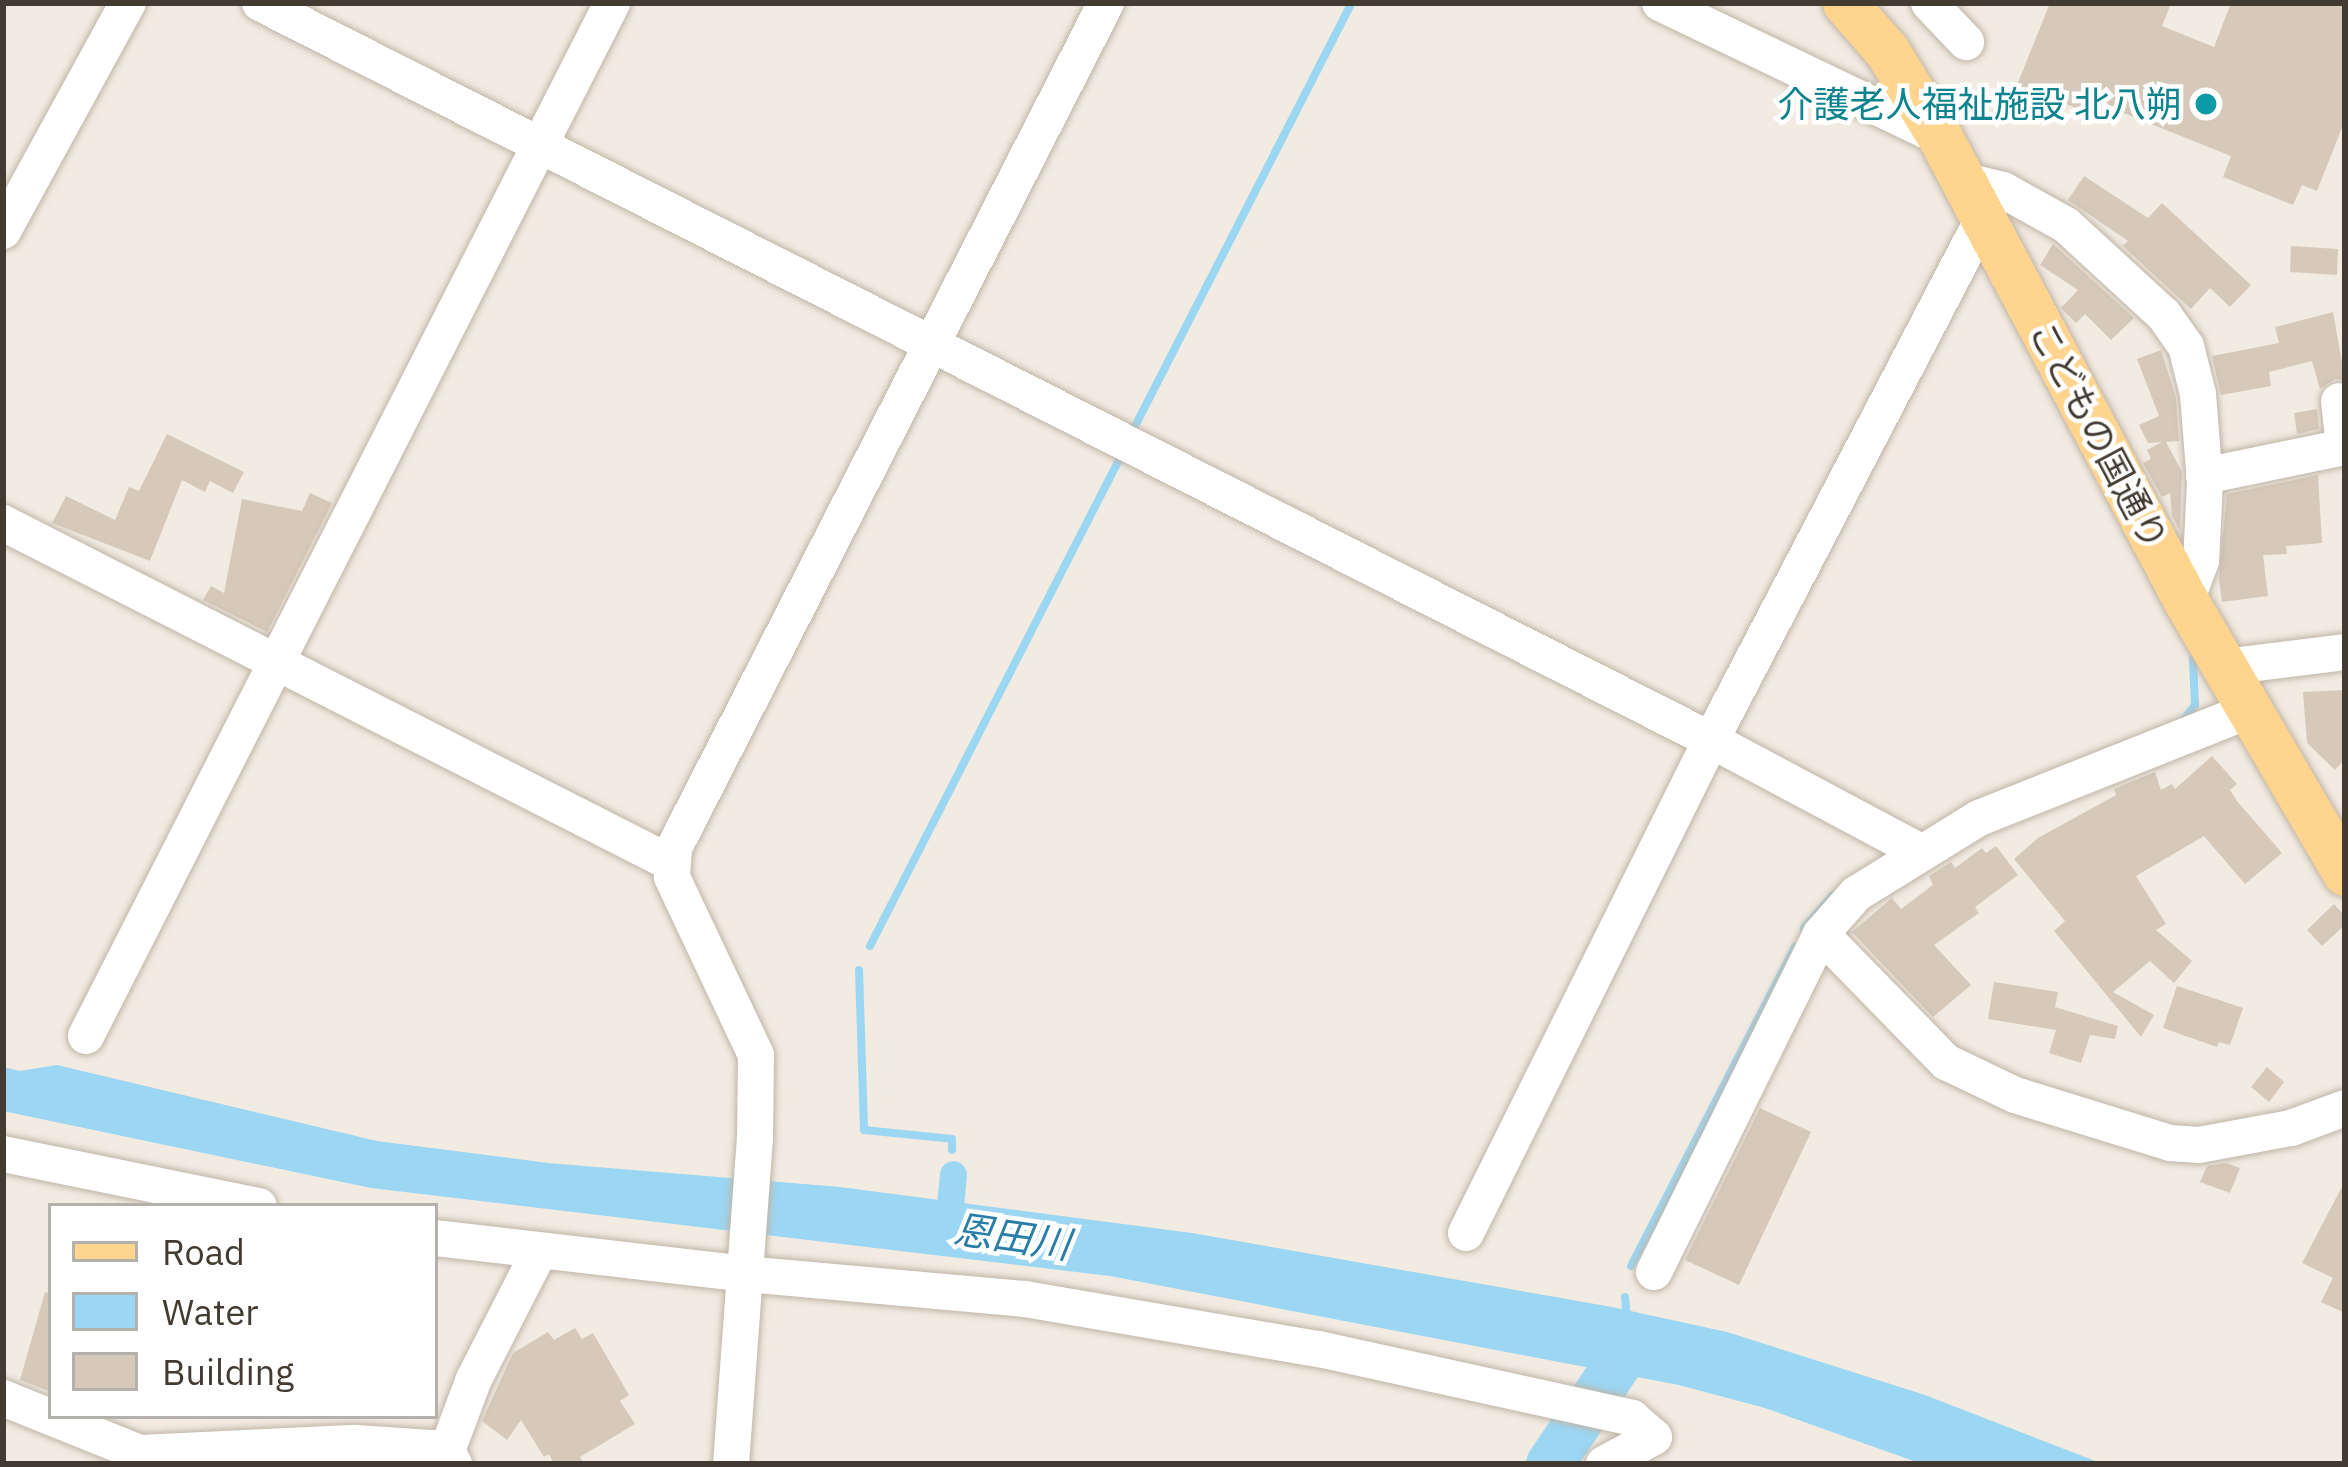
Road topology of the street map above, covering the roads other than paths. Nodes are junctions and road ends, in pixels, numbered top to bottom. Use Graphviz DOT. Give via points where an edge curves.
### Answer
graph roads {
  1 [pos="128,3"];
  2 [pos="260,3"];
  3 [pos="612,3"];
  4 [pos="1106,3"];
  5 [pos="1660,3"];
  6 [pos="1845,3"];
  7 [pos="1929,3"];
  8 [pos="1966,41"];
  9 [pos="1940,136"];
  10 [pos="540,144"];
  11 [pos="1973,198"];
  12 [pos="3,231"];
  13 [pos="933,344"];
  14 [pos="2339,401"];
  15 [pos="2204,476"];
  16 [pos="3,524"];
  17 [pos="2186,601"];
  18 [pos="2345,652"];
  19 [pos="278,659"];
  20 [pos="2224,667"];
  21 [pos="2248,711"];
  22 [pos="1711,740"];
  23 [pos="1919,851"];
  24 [pos="671,863"];
  25 [pos="2345,873"];
  26 [pos="1821,934"];
  27 [pos="86,1036"];
  28 [pos="2345,1108"];
  29 [pos="3,1154"];
  30 [pos="244,1203"];
  31 [pos="1466,1233"];
  32 [pos="438,1238"];
  33 [pos="539,1252"];
  34 [pos="746,1270"];
  35 [pos="1654,1272"];
  36 [pos="3,1398"];
  37 [pos="48,1416"];
  38 [pos="55,1419"];
  39 [pos="447,1459"];
  40 [pos="731,1464"];
  41 [pos="1604,1464"];
  1 -- 12 [label="street"];
  2 -- 10 [label="street"];
  3 -- 10 [label="street"];
  4 -- 13 [label="street"];
  5 -- 9 [label="street"];
  6 -- 9 [label="main road, こどもの国通り"];
  7 -- 8 [label="street"];
  9 -- 11 [label="main road, こどもの国通り"];
  10 -- 13 [label="street"];
  10 -- 19 [label="street"];
  11 -- 15 [label="street" via="2002,190 2066,225 2164,315 2186,346 2198,394"];
  11 -- 17 [label="main road, こどもの国通り"];
  11 -- 22 [label="street"];
  13 -- 22 [label="street"];
  13 -- 24 [label="street"];
  14 -- 15 [label="street" via="2344,447"];
  15 -- 17 [label="street" via="2201,561"];
  16 -- 19 [label="street"];
  17 -- 20 [label="main road, こどもの国通り"];
  18 -- 20 [label="street"];
  19 -- 24 [label="street"];
  19 -- 27 [label="street"];
  20 -- 21 [label="main road, こどもの国通り"];
  21 -- 23 [label="street" via="1979,818"];
  21 -- 25 [label="main road, こどもの国通り"];
  22 -- 23 [label="street"];
  22 -- 31 [label="street"];
  23 -- 26 [label="street" via="1856,894"];
  24 -- 34 [label="street" via="756,1055"];
  26 -- 28 [label="street" via="1946,1062 2015,1095 2199,1145"];
  26 -- 35 [label="street"];
  29 -- 30 [label="street"];
  32 -- 33 [label="street"];
  33 -- 34 [label="street"];
  33 -- 39 [label="street" via="474,1379"];
  34 -- 40 [label="street"];
  34 -- 41 [label="street" via="1025,1299 1319,1348 1632,1418 1654,1437"];
  36 -- 37 [label="street"];
  38 -- 39 [label="street" via="140,1453 356,1443"];
}
